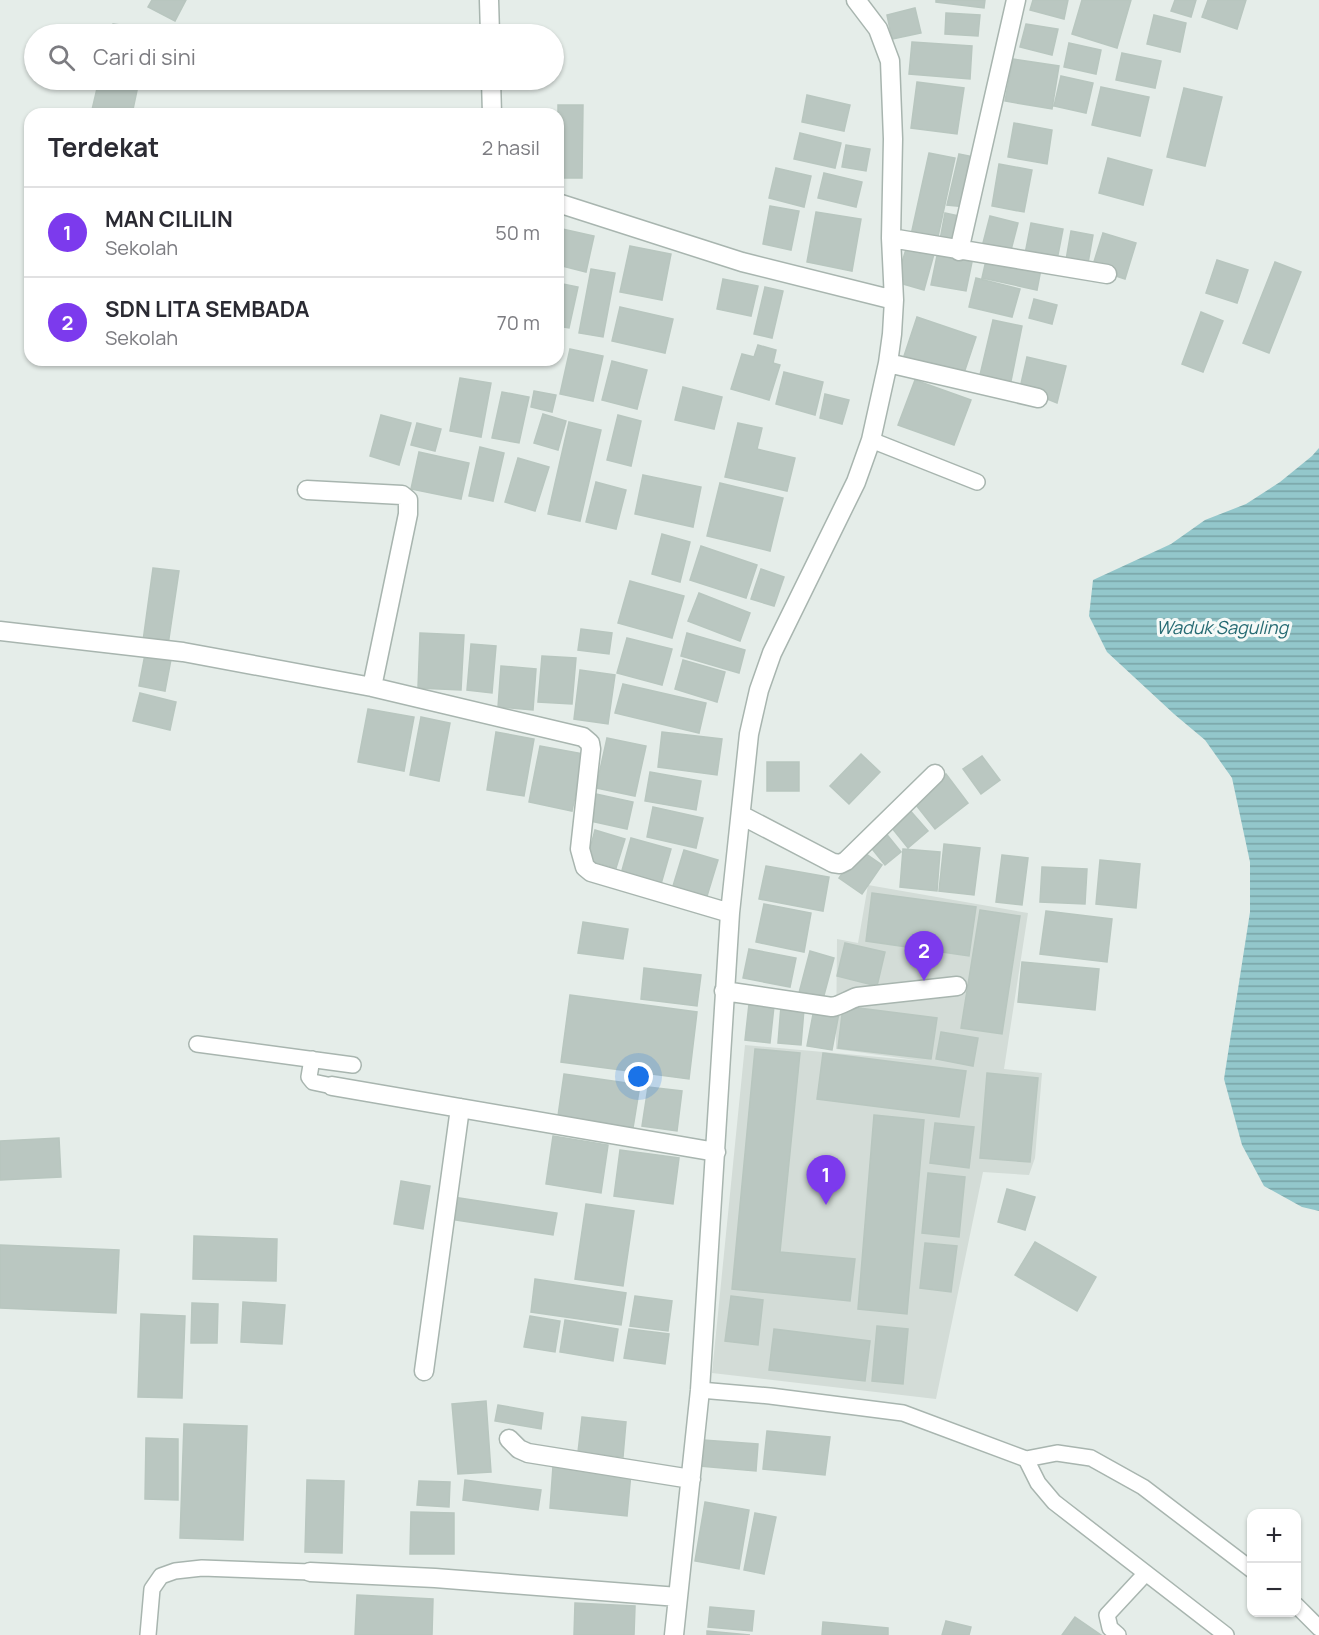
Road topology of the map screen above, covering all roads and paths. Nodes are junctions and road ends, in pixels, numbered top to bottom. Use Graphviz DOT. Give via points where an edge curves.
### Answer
graph roads {
  1 [pos="489,0"];
  2 [pos="856,0"];
  3 [pos="1016,0"];
  4 [pos="490,24"];
  5 [pos="491,90"];
  6 [pos="492,108"];
  7 [pos="564,205"];
  8 [pos="891,238"];
  9 [pos="959,251"];
  10 [pos="1107,274"];
  11 [pos="894,300"];
  12 [pos="888,363"];
  13 [pos="1038,398"];
  14 [pos="871,440"];
  15 [pos="977,482"];
  16 [pos="307,490"];
  17 [pos="0,630"];
  18 [pos="372,687"];
  19 [pos="935,774"];
  20 [pos="741,815"];
  21 [pos="730,912"];
  22 [pos="957,986"];
  23 [pos="724,991"];
  24 [pos="197,1044"];
  25 [pos="312,1059"];
  26 [pos="353,1065"];
  27 [pos="332,1086"];
  28 [pos="460,1108"];
  29 [pos="716,1152"];
  30 [pos="424,1371"];
  31 [pos="700,1390"];
  32 [pos="509,1439"];
  33 [pos="1026,1459"];
  34 [pos="691,1479"];
  35 [pos="1247,1567"];
  36 [pos="310,1572"];
  37 [pos="1146,1573"];
  38 [pos="678,1597"];
  39 [pos="1301,1610"];
  40 [pos="1319,1628"];
  41 [pos="148,1635"];
  42 [pos="674,1635"];
  43 [pos="1118,1635"];
  44 [pos="1226,1635"];
  1 -- 4 [label="street"];
  2 -- 8 [label="street" via="878,29 890,62"];
  3 -- 9 [label="street"];
  5 -- 6 [label="street"];
  7 -- 11 [label="street" via="742,262"];
  8 -- 9 [label="street"];
  8 -- 11 [label="street"];
  9 -- 10 [label="street"];
  11 -- 12 [label="street"];
  12 -- 13 [label="street"];
  12 -- 14 [label="street"];
  14 -- 15 [label="lane"];
  14 -- 20 [label="street" via="856,482 786,622 759,690 749,734"];
  16 -- 18 [label="street" via="402,495 408,500"];
  17 -- 18 [label="street" via="183,652"];
  18 -- 21 [label="street" via="583,737 591,749 580,849 585,867"];
  19 -- 20 [label="street" via="840,864"];
  20 -- 21 [label="street"];
  21 -- 23 [label="street"];
  22 -- 23 [label="street" via="856,997 832,1007"];
  23 -- 29 [label="street"];
  24 -- 25 [label="lane"];
  25 -- 26 [label="lane"];
  25 -- 27 [label="lane" via="309,1077 313,1082"];
  27 -- 28 [label="street"];
  28 -- 29 [label="street"];
  28 -- 30 [label="street"];
  29 -- 31 [label="street"];
  31 -- 33 [label="lane" via="903,1413"];
  31 -- 34 [label="street"];
  32 -- 34 [label="street" via="528,1454"];
  33 -- 35 [label="lane" via="1057,1453 1091,1458 1143,1487"];
  33 -- 37 [label="lane" via="1038,1483 1054,1502"];
  34 -- 38 [label="street"];
  36 -- 38 [label="street"];
  36 -- 41 [label="lane" via="202,1568 161,1576 152,1589"];
  37 -- 43 [label="lane" via="1107,1615 1110,1628"];
  37 -- 44 [label="lane"];
  38 -- 42 [label="street"];
  39 -- 40 [label="lane"];
}
